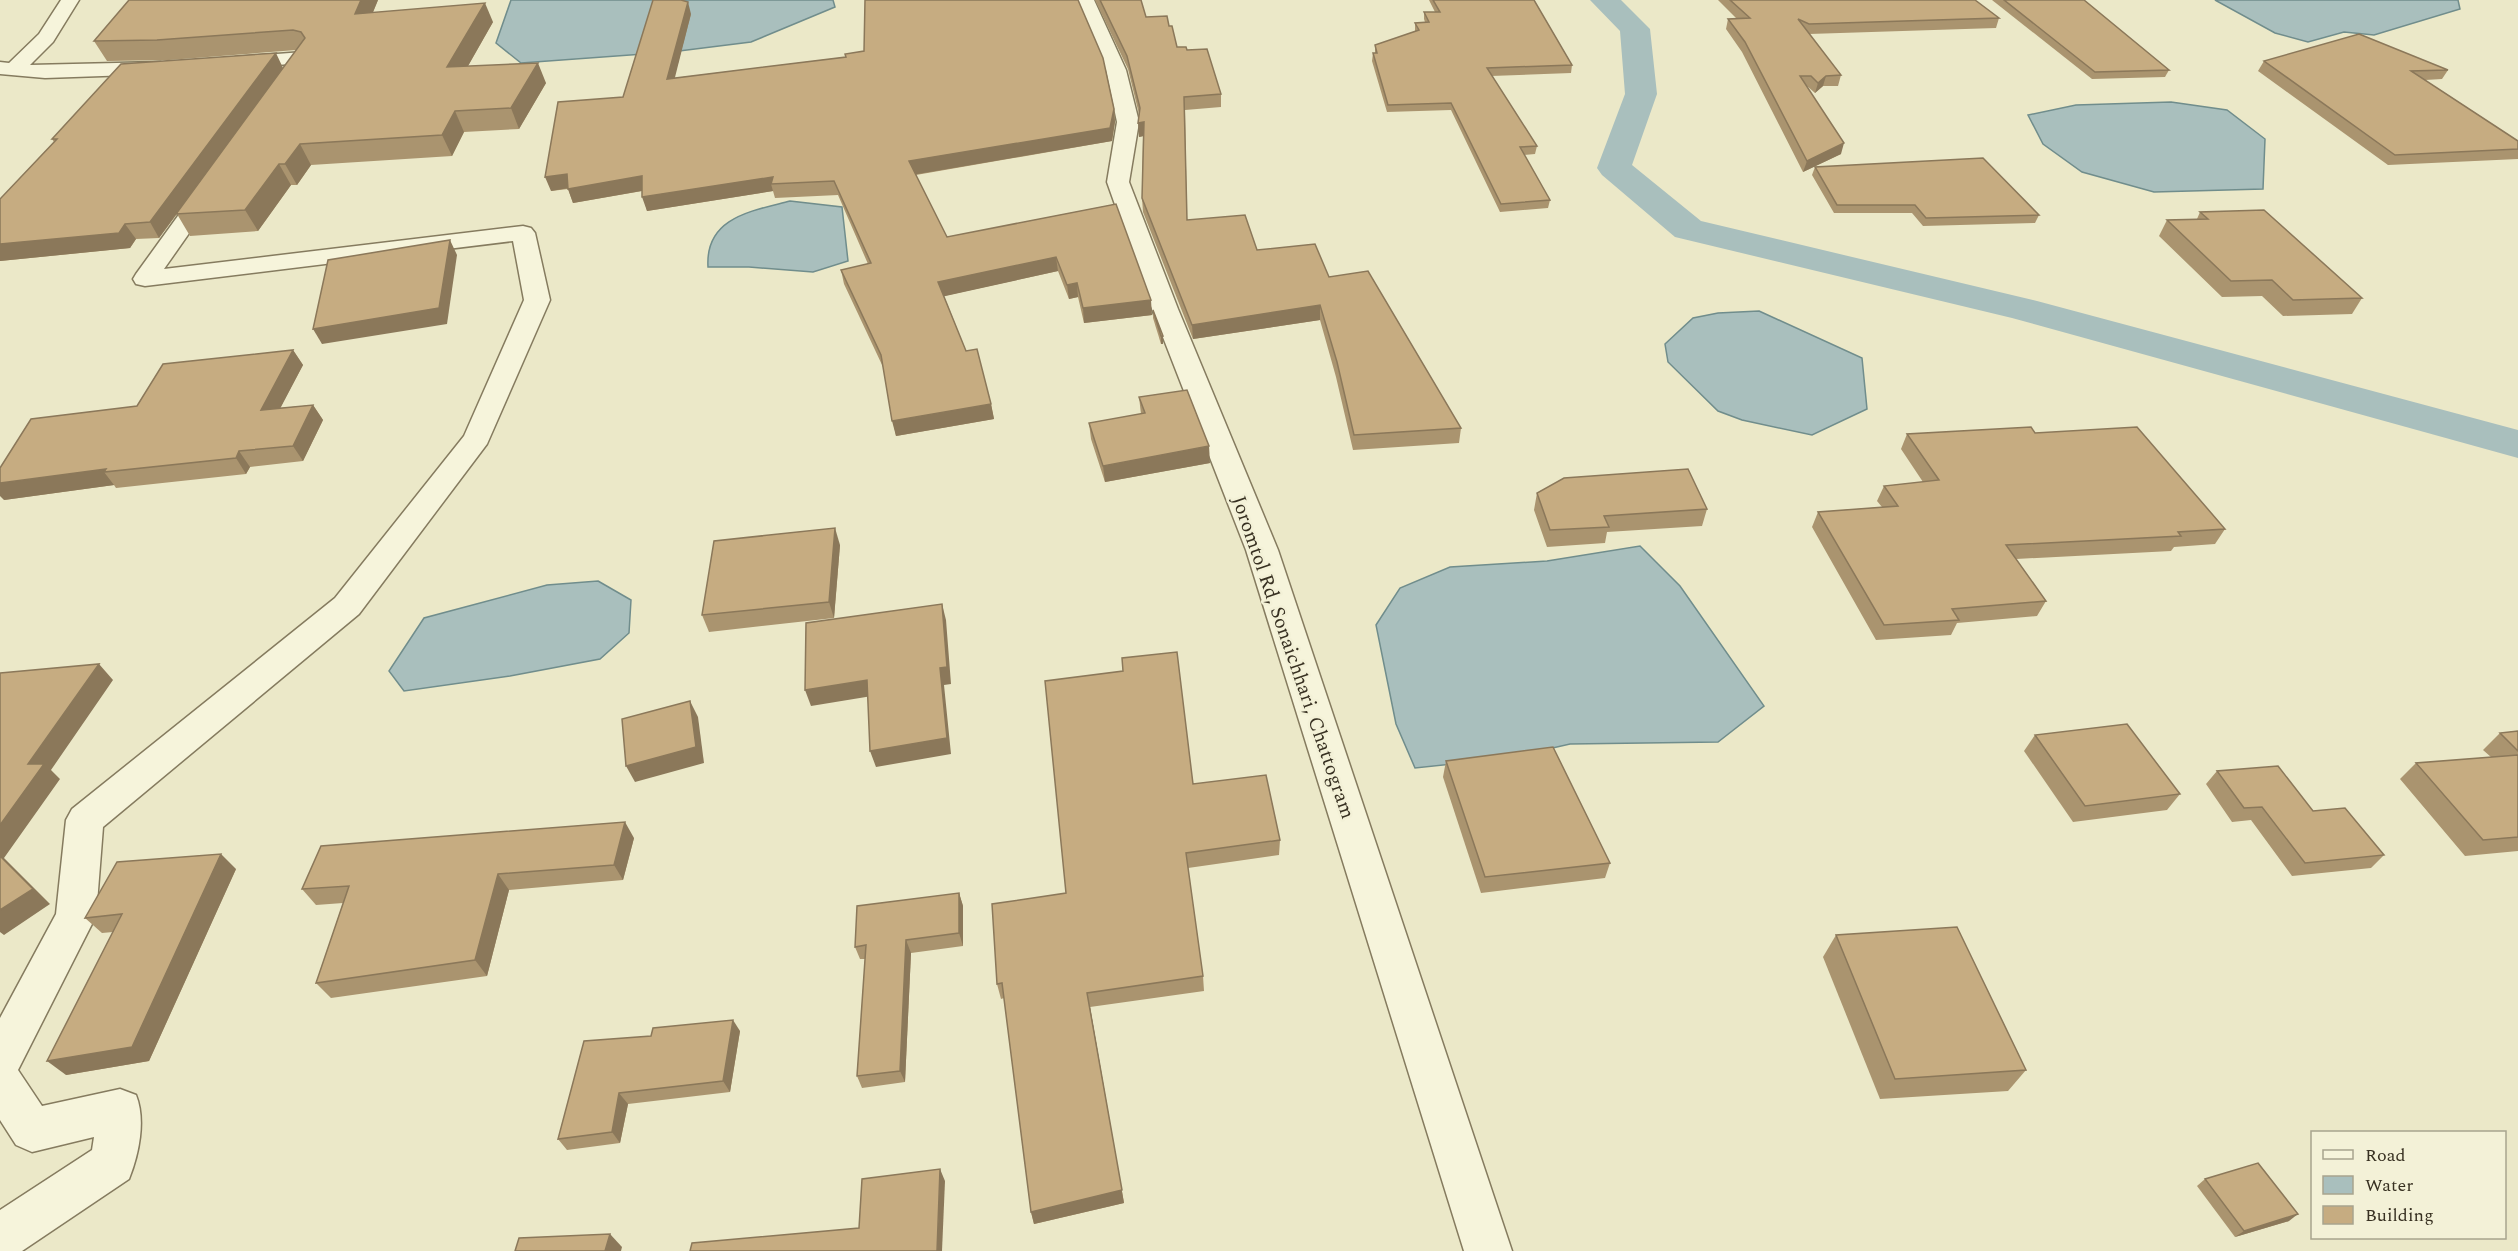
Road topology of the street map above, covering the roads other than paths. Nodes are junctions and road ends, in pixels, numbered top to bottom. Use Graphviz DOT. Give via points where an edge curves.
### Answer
graph roads {
  1 [pos="70,0"];
  2 [pos="1085,0"];
  3 [pos="213,64"];
  4 [pos="180,67"];
  5 [pos="7,69"];
  6 [pos="282,87"];
  7 [pos="227,164"];
  8 [pos="0,1060"];
  9 [pos="0,1081"];
  10 [pos="0,1238"];
  11 [pos="1488,1251"];
  1 -- 5 [label="street" via="46,38"];
  2 -- 11 [label="street, Joromtol Rd, Sonaichhari, Chattogram" via="1116,70 1128,122 1118,182 1262,550"];
  3 -- 6 [label="street" via="303,58"];
  4 -- 5 [label="street" via="45,72"];
  7 -- 8 [label="street" via="145,279 523,234 537,300 477,438 347,606 85,820 76,916"];
  9 -- 10 [label="street" via="32,1130 120,1110 113,1163"];
}
